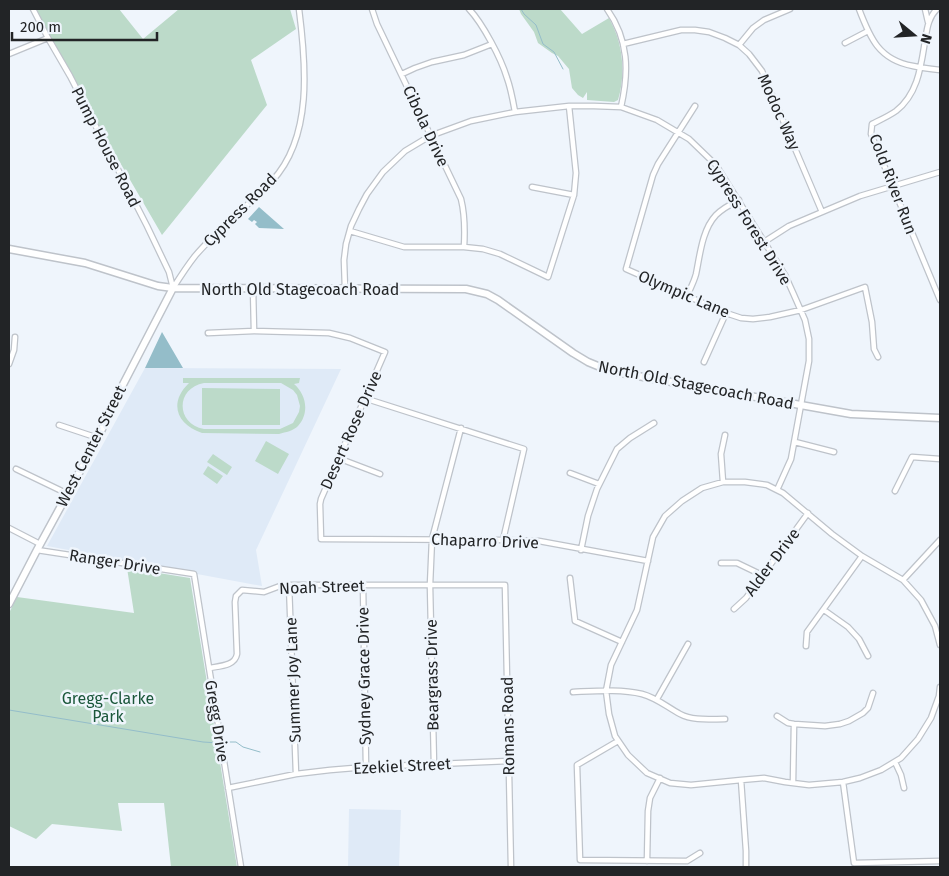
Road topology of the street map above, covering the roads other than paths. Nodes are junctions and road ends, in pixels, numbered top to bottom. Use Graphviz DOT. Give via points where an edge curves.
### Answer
graph roads {
  1 [pos="33,9"];
  2 [pos="299,9"];
  3 [pos="372,9"];
  4 [pos="469,9"];
  5 [pos="607,9"];
  6 [pos="790,9"];
  7 [pos="859,9"];
  8 [pos="927,9"];
  9 [pos="936,9"];
  10 [pos="928,25"];
  11 [pos="868,31"];
  12 [pos="48,38"];
  13 [pos="845,43"];
  14 [pos="492,44"];
  15 [pos="624,44"];
  16 [pos="739,45"];
  17 [pos="9,54"];
  18 [pos="921,68"];
  19 [pos="940,70"];
  20 [pos="402,74"];
  21 [pos="569,106"];
  22 [pos="695,106"];
  23 [pos="621,107"];
  24 [pos="515,112"];
  25 [pos="678,132"];
  26 [pos="430,136"];
  27 [pos="940,172"];
  28 [pos="892,186"];
  29 [pos="532,187"];
  30 [pos="574,195"];
  31 [pos="739,200"];
  32 [pos="822,212"];
  33 [pos="350,231"];
  34 [pos="764,242"];
  35 [pos="464,247"];
  36 [pos="9,249"];
  37 [pos="173,288"];
  38 [pos="254,288"];
  39 [pos="345,289"];
  40 [pos="688,296"];
  41 [pos="940,300"];
  42 [pos="801,310"];
  43 [pos="726,313"];
  44 [pos="254,332"];
  45 [pos="208,333"];
  46 [pos="15,337"];
  47 [pos="878,357"];
  48 [pos="704,362"];
  49 [pos="9,364"];
  50 [pos="364,398"];
  51 [pos="801,406"];
  52 [pos="940,418"];
  53 [pos="654,423"];
  54 [pos="59,425"];
  55 [pos="461,428"];
  56 [pos="725,435"];
  57 [pos="98,438"];
  58 [pos="795,442"];
  59 [pos="834,452"];
  60 [pos="338,458"];
  61 [pos="940,459"];
  62 [pos="16,469"];
  63 [pos="570,473"];
  64 [pos="380,474"];
  65 [pos="723,482"];
  66 [pos="599,484"];
  67 [pos="777,490"];
  68 [pos="896,491"];
  69 [pos="68,494"];
  70 [pos="808,513"];
  71 [pos="9,528"];
  72 [pos="321,539"];
  73 [pos="432,539"];
  74 [pos="504,540"];
  75 [pos="940,540"];
  76 [pos="38,547"];
  77 [pos="581,550"];
  78 [pos="862,556"];
  79 [pos="648,562"];
  80 [pos="721,563"];
  81 [pos="194,574"];
  82 [pos="762,575"];
  83 [pos="570,578"];
  84 [pos="903,580"];
  85 [pos="289,585"];
  86 [pos="363,585"];
  87 [pos="430,585"];
  88 [pos="505,585"];
  89 [pos="9,604"];
  90 [pos="734,609"];
  91 [pos="824,610"];
  92 [pos="622,642"];
  93 [pos="688,644"];
  94 [pos="940,645"];
  95 [pos="806,646"];
  96 [pos="868,656"];
  97 [pos="209,668"];
  98 [pos="940,687"];
  99 [pos="606,691"];
  100 [pos="573,692"];
  101 [pos="873,693"];
  102 [pos="940,696"];
  103 [pos="657,699"];
  104 [pos="777,716"];
  105 [pos="725,719"];
  106 [pos="794,724"];
  107 [pos="618,741"];
  108 [pos="509,761"];
  109 [pos="895,762"];
  110 [pos="434,765"];
  111 [pos="366,768"];
  112 [pos="296,774"];
  113 [pos="660,778"];
  114 [pos="741,780"];
  115 [pos="843,782"];
  116 [pos="793,783"];
  117 [pos="228,788"];
  118 [pos="904,788"];
  119 [pos="700,853"];
  120 [pos="647,861"];
  121 [pos="940,861"];
  122 [pos="241,867"];
  123 [pos="511,867"];
  124 [pos="746,867"];
  1 -- 12 [label="street, Pump House Road"];
  2 -- 37 [label="street, Cypress Road" via="304,94 302,115 286,162 273,180 196,255"];
  3 -- 20 [label="street, Cibola Drive"];
  4 -- 14 [label="street"];
  5 -- 15 [label="street"];
  6 -- 16 [label="street" via="764,20"];
  7 -- 11 [label="street"];
  8 -- 9 [label="street"];
  8 -- 10 [label="street, Cold River Run"];
  9 -- 10 [label="street, Cold River Run"];
  10 -- 18 [label="street, Cold River Run"];
  11 -- 13 [label="street"];
  11 -- 18 [label="street" via="886,55"];
  12 -- 17 [label="street"];
  12 -- 37 [label="street, Pump House Road" via="147,226"];
  14 -- 20 [label="street"];
  14 -- 24 [label="street" via="507,78"];
  15 -- 16 [label="street, Modoc Way" via="681,30 695,30"];
  15 -- 23 [label="street" via="627,74"];
  16 -- 32 [label="street, Modoc Way" via="762,71"];
  18 -- 19 [label="street"];
  18 -- 28 [label="street, Cold River Run" via="906,102 872,124 871,134"];
  20 -- 26 [label="street, Cibola Drive"];
  21 -- 23 [label="street, Cypress Forest Drive"];
  21 -- 24 [label="street, Cypress Forest Drive"];
  21 -- 30 [label="street" via="576,173"];
  22 -- 25 [label="street"];
  23 -- 25 [label="street, Cypress Forest Drive" via="657,120"];
  24 -- 26 [label="street, Cypress Forest Drive" via="471,121"];
  25 -- 31 [label="street, Cypress Forest Drive" via="716,164"];
  25 -- 40 [label="street, Olympic Lane" via="653,174 626,269"];
  26 -- 33 [label="street, Cypress Forest Drive" via="405,151 383,172 359,209"];
  26 -- 35 [label="street, Cibola Drive" via="461,199 465,221"];
  27 -- 28 [label="street"];
  28 -- 32 [label="street"];
  28 -- 41 [label="street, Cold River Run"];
  29 -- 30 [label="street"];
  30 -- 35 [label="street" via="548,277 500,254"];
  31 -- 34 [label="street, Cypress Forest Drive"];
  31 -- 40 [label="street" via="716,215 710,224"];
  32 -- 34 [label="street" via="789,226"];
  33 -- 35 [label="street" via="404,247"];
  33 -- 39 [label="street, Cypress Forest Drive" via="344,260"];
  34 -- 42 [label="street, Cypress Forest Drive" via="785,275"];
  36 -- 37 [label="street, North Old Stagecoach Road" via="85,263"];
  37 -- 38 [label="street, North Old Stagecoach Road"];
  37 -- 57 [label="street, West Center Street"];
  38 -- 39 [label="street, North Old Stagecoach Road"];
  38 -- 44 [label="street"];
  39 -- 51 [label="street, North Old Stagecoach Road" via="459,288 478,291 498,300 588,362 621,373"];
  40 -- 43 [label="street, Olympic Lane"];
  42 -- 43 [label="street, Olympic Lane" via="754,319"];
  42 -- 47 [label="street, Olympic Lane" via="865,287"];
  42 -- 51 [label="street, Cypress Forest Drive" via="809,339 809,361"];
  43 -- 48 [label="street"];
  44 -- 45 [label="street"];
  44 -- 50 [label="street, Desert Rose Drive" via="329,333 385,352"];
  46 -- 49 [label="street"];
  50 -- 55 [label="street"];
  50 -- 60 [label="street, Desert Rose Drive"];
  51 -- 52 [label="street, North Old Stagecoach Road" via="851,414"];
  51 -- 58 [label="street, Cypress Forest Drive"];
  53 -- 66 [label="street" via="617,449"];
  54 -- 57 [label="street"];
  55 -- 73 [label="street"];
  55 -- 74 [label="street" via="524,449"];
  56 -- 65 [label="street" via="721,454"];
  57 -- 69 [label="street, West Center Street"];
  58 -- 59 [label="street"];
  58 -- 67 [label="street, Cypress Forest Drive"];
  60 -- 64 [label="street"];
  60 -- 72 [label="street, Desert Rose Drive" via="321,499"];
  61 -- 68 [label="street" via="912,457"];
  62 -- 69 [label="street"];
  63 -- 66 [label="street"];
  65 -- 67 [label="street" via="745,482"];
  65 -- 79 [label="street" via="702,488 665,516 654,537"];
  66 -- 77 [label="street"];
  67 -- 70 [label="street"];
  69 -- 76 [label="street, West Center Street"];
  70 -- 78 [label="street"];
  70 -- 82 [label="street, Alder Drive"];
  71 -- 76 [label="street, Ranger Drive"];
  72 -- 73 [label="street, Chaparro Drive"];
  73 -- 74 [label="street, Chaparro Drive"];
  73 -- 87 [label="street, Beargrass Drive"];
  74 -- 77 [label="street, Chaparro Drive" via="539,541"];
  75 -- 84 [label="street"];
  76 -- 81 [label="street, Ranger Drive"];
  76 -- 89 [label="street, West Center Street"];
  77 -- 79 [label="street, Chaparro Drive"];
  78 -- 84 [label="street"];
  78 -- 91 [label="street"];
  79 -- 92 [label="street" via="637,610"];
  80 -- 82 [label="street" via="737,563"];
  81 -- 97 [label="street, Gregg Drive"];
  82 -- 90 [label="street, Alder Drive"];
  83 -- 92 [label="street" via="575,621"];
  84 -- 94 [label="street" via="920,600 935,626"];
  85 -- 86 [label="street, Noah Street"];
  85 -- 97 [label="street, Noah Street" via="264,592 242,590 238,593 235,602 236,659"];
  85 -- 112 [label="street, Summer Joy Lane"];
  86 -- 87 [label="street, Noah Street"];
  86 -- 111 [label="street, Sydney Grace Drive"];
  87 -- 88 [label="street, Noah Street"];
  87 -- 110 [label="street, Beargrass Drive"];
  88 -- 108 [label="street, Romans Road"];
  91 -- 95 [label="street" via="807,632"];
  91 -- 96 [label="street" via="848,627"];
  92 -- 99 [label="street" via="611,665"];
  93 -- 103 [label="street"];
  97 -- 117 [label="street, Gregg Drive"];
  98 -- 102 [label="street"];
  99 -- 100 [label="street"];
  99 -- 103 [label="street" via="642,694"];
  99 -- 107 [label="street"];
  101 -- 106 [label="street" via="868,708 849,722"];
  102 -- 109 [label="street" via="918,739"];
  103 -- 105 [label="street" via="692,718"];
  104 -- 106 [label="street"];
  106 -- 116 [label="street"];
  107 -- 113 [label="street" via="647,773"];
  107 -- 120 [label="street" via="577,765 580,860"];
  108 -- 110 [label="street, Ezekiel Street"];
  108 -- 123 [label="street, Romans Road"];
  109 -- 115 [label="street" via="874,773"];
  109 -- 118 [label="street"];
  110 -- 111 [label="street, Ezekiel Street"];
  111 -- 112 [label="street, Ezekiel Street"];
  112 -- 117 [label="street, Ezekiel Street"];
  113 -- 114 [label="street" via="691,785"];
  113 -- 120 [label="street" via="650,798"];
  114 -- 116 [label="street" via="764,778"];
  114 -- 124 [label="street"];
  115 -- 116 [label="street"];
  115 -- 121 [label="street" via="854,862"];
  117 -- 122 [label="street, Gregg Drive"];
  119 -- 120 [label="street" via="688,862"];
}
